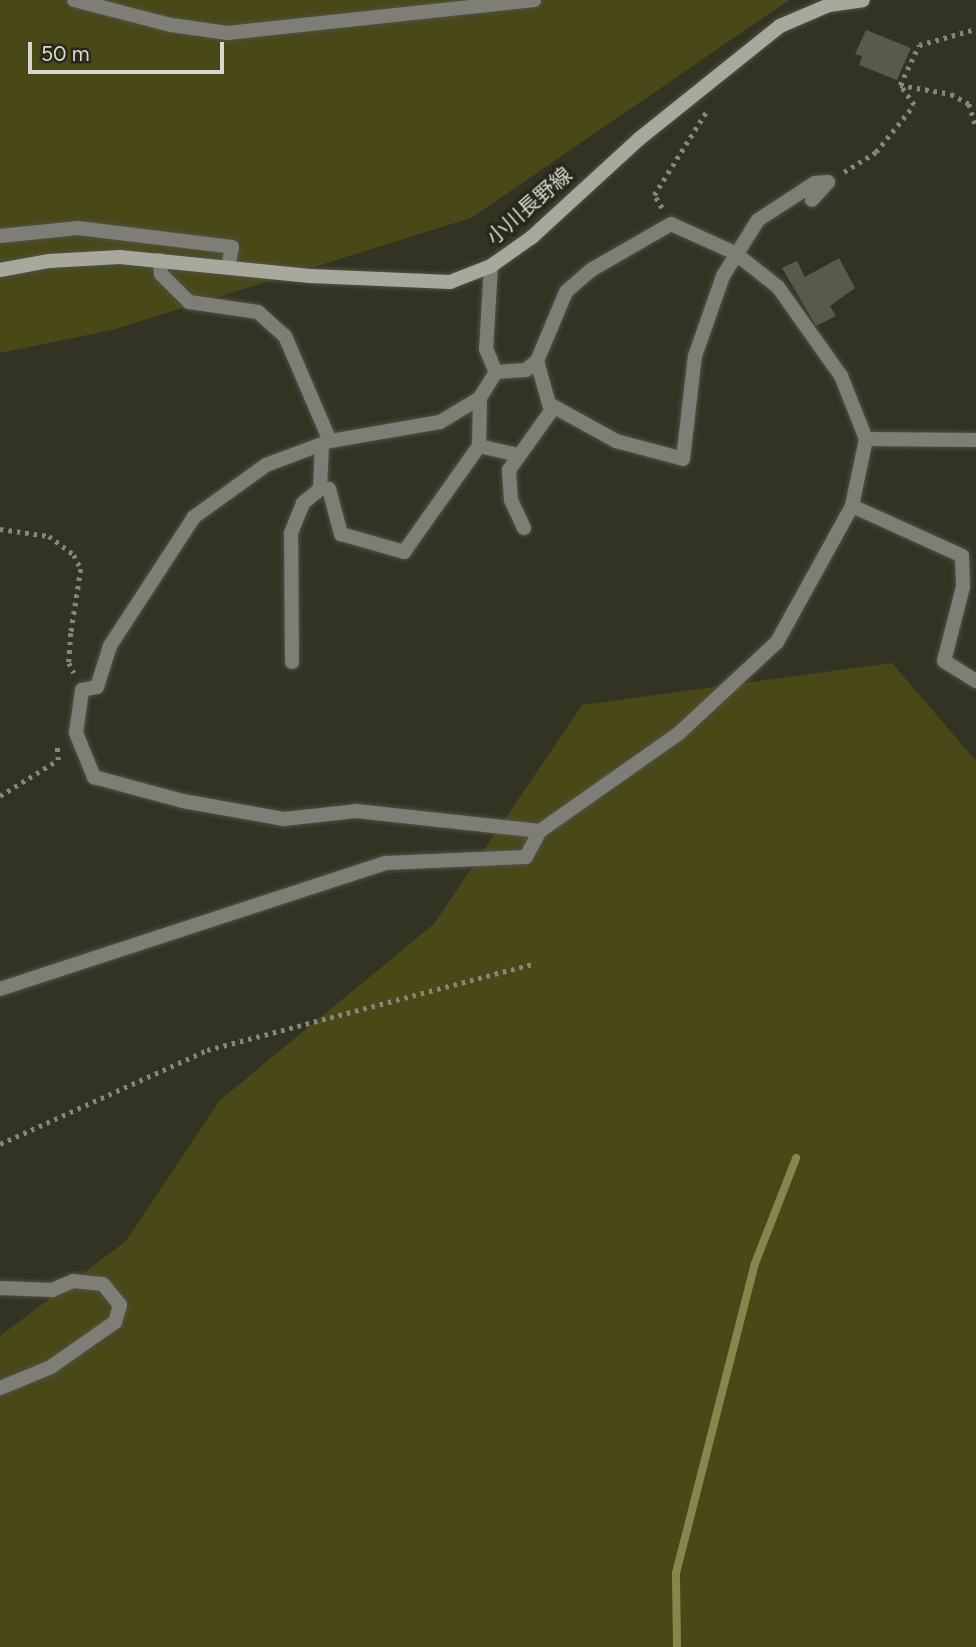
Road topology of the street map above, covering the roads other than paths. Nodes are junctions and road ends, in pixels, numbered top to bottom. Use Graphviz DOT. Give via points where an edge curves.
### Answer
graph roads {
  1 [pos="74,0"];
  2 [pos="534,0"];
  3 [pos="863,0"];
  4 [pos="812,200"];
  5 [pos="0,236"];
  6 [pos="735,253"];
  7 [pos="160,260"];
  8 [pos="491,266"];
  9 [pos="229,267"];
  10 [pos="0,270"];
  11 [pos="537,361"];
  12 [pos="496,372"];
  13 [pos="480,398"];
  14 [pos="554,407"];
  15 [pos="866,439"];
  16 [pos="976,440"];
  17 [pos="326,443"];
  18 [pos="479,446"];
  19 [pos="518,454"];
  20 [pos="320,489"];
  21 [pos="852,506"];
  22 [pos="524,528"];
  23 [pos="292,662"];
  24 [pos="976,681"];
  25 [pos="540,831"];
  26 [pos="0,989"];
  27 [pos="0,1288"];
  28 [pos="0,1388"];
  1 -- 2 [label="street" via="133,17 227,33"];
  3 -- 8 [label="main road, 小川長野線" via="829,5 780,26"];
  4 -- 6 [label="street" via="828,182 815,183 758,220"];
  5 -- 9 [label="street" via="78,228 232,247"];
  6 -- 11 [label="street" via="671,224 591,270 566,292"];
  6 -- 14 [label="street" via="695,356 683,459 616,441"];
  6 -- 15 [label="street" via="778,287 841,376"];
  7 -- 9 [label="main road, 小川長野線"];
  7 -- 10 [label="main road, 小川長野線" via="49,261"];
  7 -- 17 [label="street" via="161,274 189,302 258,312 285,336"];
  8 -- 9 [label="main road, 小川長野線" via="450,282"];
  8 -- 12 [label="street" via="486,349"];
  11 -- 12 [label="street" via="526,370"];
  11 -- 14 [label="street" via="549,404"];
  12 -- 13 [label="street"];
  13 -- 17 [label="street" via="439,422"];
  13 -- 18 [label="street"];
  14 -- 19 [label="street"];
  15 -- 16 [label="street"];
  15 -- 21 [label="street"];
  17 -- 20 [label="street"];
  17 -- 25 [label="street" via="266,465 194,517 110,646 97,687 82,690 76,733 94,777 183,801 284,819 356,811"];
  18 -- 19 [label="street"];
  18 -- 20 [label="street" via="404,552 341,534 328,489"];
  19 -- 22 [label="street" via="509,470 511,500"];
  20 -- 23 [label="street" via="303,503 291,533"];
  21 -- 24 [label="street" via="962,556 963,587 944,661"];
  21 -- 25 [label="street" via="777,642 743,679 678,734"];
  25 -- 26 [label="street" via="526,857 385,863"];
  27 -- 28 [label="street" via="52,1290 73,1281 103,1284 120,1305 115,1322 51,1367"];
}
